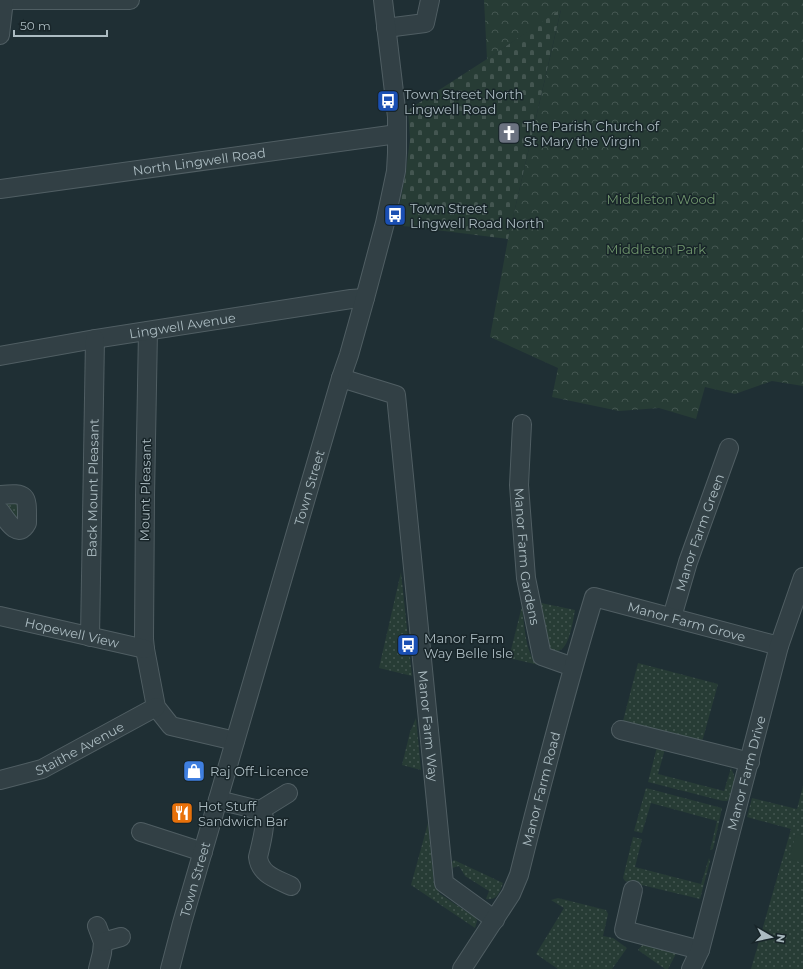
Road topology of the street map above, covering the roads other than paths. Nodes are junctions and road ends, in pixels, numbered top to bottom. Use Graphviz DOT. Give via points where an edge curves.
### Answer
graph roads {
  1 [pos="4,0"];
  2 [pos="130,0"];
  3 [pos="383,0"];
  4 [pos="430,0"];
  5 [pos="386,28"];
  6 [pos="0,35"];
  7 [pos="398,134"];
  8 [pos="0,189"];
  9 [pos="366,298"];
  10 [pos="148,331"];
  11 [pos="95,339"];
  12 [pos="0,356"];
  13 [pos="341,378"];
  14 [pos="522,424"];
  15 [pos="729,448"];
  16 [pos="0,496"];
  17 [pos="0,511"];
  18 [pos="803,576"];
  19 [pos="594,597"];
  20 [pos="0,616"];
  21 [pos="672,617"];
  22 [pos="90,637"];
  23 [pos="779,646"];
  24 [pos="145,649"];
  25 [pos="573,667"];
  26 [pos="156,707"];
  27 [pos="621,730"];
  28 [pos="236,741"];
  29 [pos="750,762"];
  30 [pos="0,780"];
  31 [pos="288,793"];
  32 [pos="218,800"];
  33 [pos="259,811"];
  34 [pos="141,832"];
  35 [pos="203,852"];
  36 [pos="291,886"];
  37 [pos="633,890"];
  38 [pos="495,920"];
  39 [pos="121,937"];
  40 [pos="700,950"];
  41 [pos="465,968"];
  42 [pos="98,969"];
  43 [pos="170,969"];
  44 [pos="691,969"];
  1 -- 2 [label="street"];
  1 -- 6 [label="street"];
  3 -- 5 [label="street, Town Street"];
  4 -- 5 [label="street" via="425,23"];
  5 -- 7 [label="street, Town Street"];
  7 -- 8 [label="street, North Lingwell Road"];
  7 -- 9 [label="street, Town Street" via="396,171"];
  9 -- 10 [label="street, Lingwell Avenue"];
  9 -- 13 [label="street, Town Street"];
  10 -- 11 [label="street, Lingwell Avenue"];
  10 -- 24 [label="street, Mount Pleasant"];
  11 -- 12 [label="street, Lingwell Avenue"];
  11 -- 22 [label="street, Back Mount Pleasant"];
  13 -- 28 [label="street, Town Street"];
  13 -- 38 [label="street, Manor Farm Way" via="396,395 444,883"];
  14 -- 25 [label="street, Manor Farm Gardens" via="519,485 526,572 542,656"];
  15 -- 21 [label="street, Manor Farm Green" via="697,536"];
  16 -- 17 [label="street" via="15,494 24,497 27,501 26,525 18,529 12,527"];
  18 -- 23 [label="street, Manor Farm Drive"];
  19 -- 21 [label="street, Manor Farm Grove"];
  19 -- 25 [label="street, Manor Farm Road"];
  20 -- 22 [label="street, Hopewell View"];
  21 -- 23 [label="street, Manor Farm Grove"];
  22 -- 24 [label="street, Hopewell View"];
  23 -- 29 [label="street, Manor Farm Drive"];
  24 -- 26 [label="street, Mount Pleasant"];
  25 -- 38 [label="street, Manor Farm Road" via="519,875"];
  26 -- 28 [label="street" via="170,726"];
  26 -- 30 [label="street, Staithe Avenue" via="42,769"];
  27 -- 29 [label="street"];
  28 -- 32 [label="street, Town Street"];
  29 -- 40 [label="street, Manor Farm Drive"];
  31 -- 33 [label="street"];
  32 -- 33 [label="street"];
  32 -- 35 [label="street, Town Street"];
  33 -- 36 [label="street" via="265,821 258,857 261,868"];
  34 -- 35 [label="street"];
  35 -- 43 [label="street, Town Street"];
  37 -- 40 [label="street" via="624,930"];
  38 -- 41 [label="street, Manor Farm Road"];
  39 -- 42 [label="street" via="100,934 102,953"];
  40 -- 44 [label="street, Manor Farm Drive"];
}
